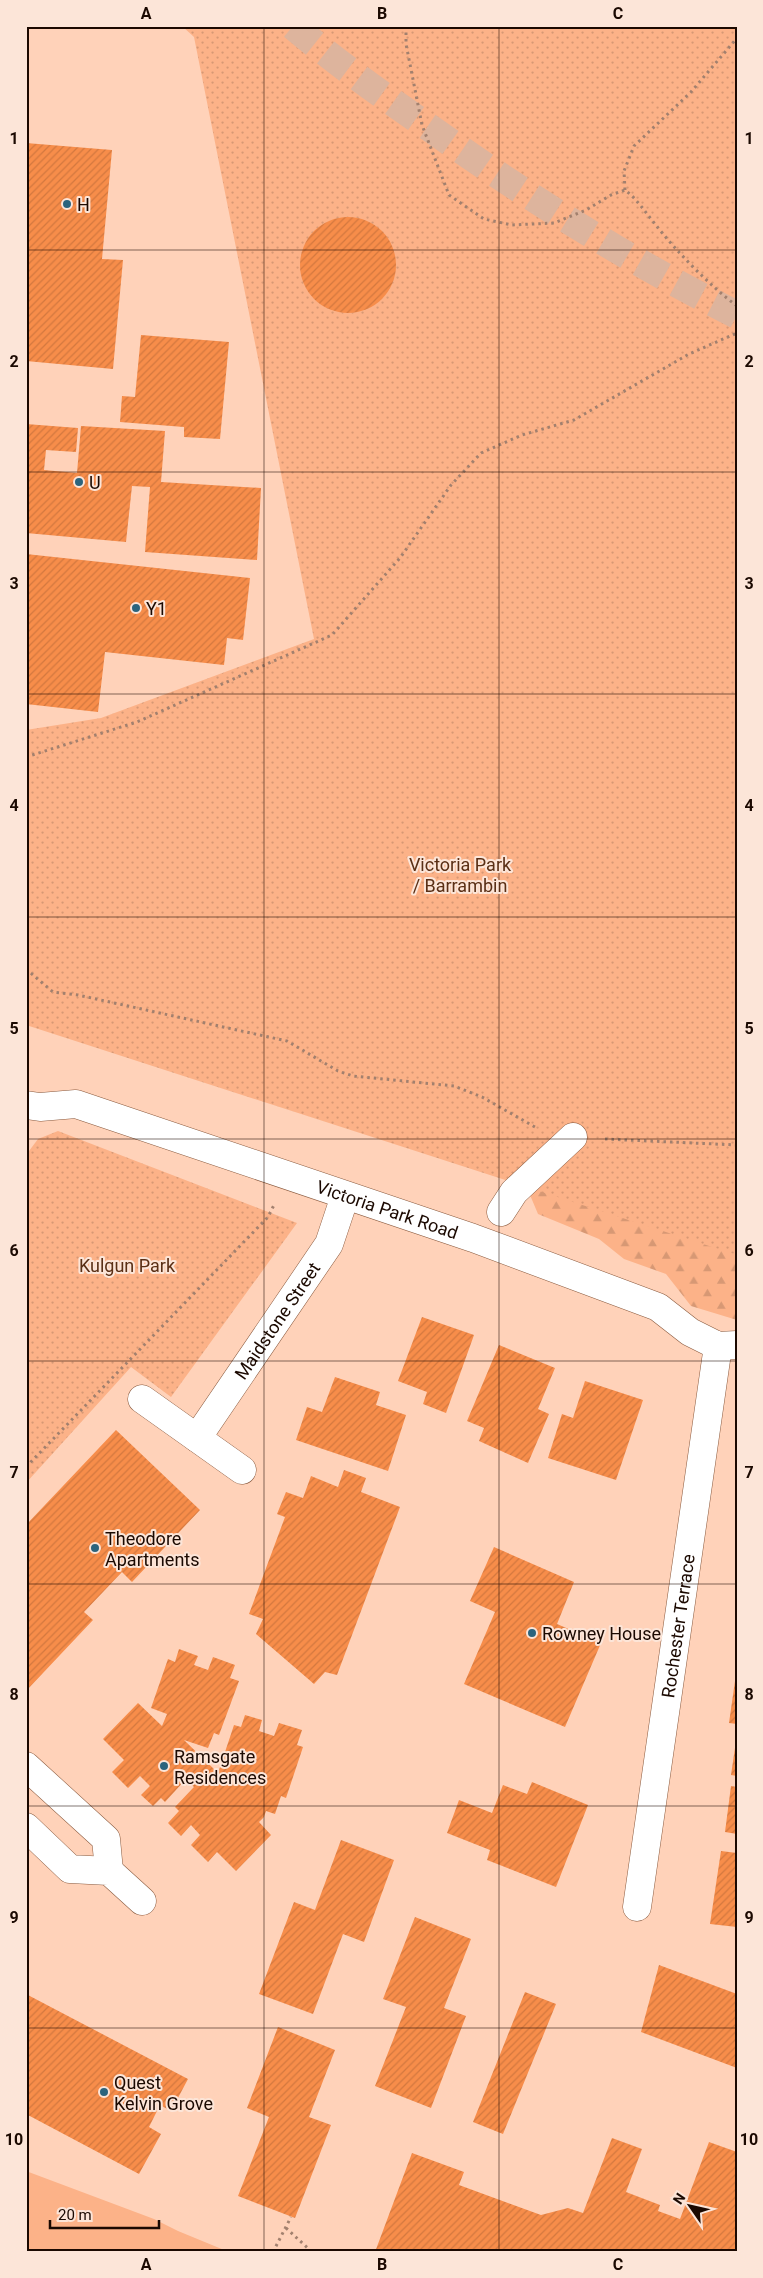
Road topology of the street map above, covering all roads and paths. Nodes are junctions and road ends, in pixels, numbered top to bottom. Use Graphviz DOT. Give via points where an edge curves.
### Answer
graph roads {
  1 [pos="406,26"];
  2 [pos="737,38"];
  3 [pos="625,190"];
  4 [pos="737,306"];
  5 [pos="737,334"];
  6 [pos="26,757"];
  7 [pos="26,968"];
  8 [pos="376,1078"];
  9 [pos="26,1104"];
  10 [pos="573,1137"];
  11 [pos="289,1175"];
  12 [pos="345,1196"];
  13 [pos="501,1212"];
  14 [pos="728,1346"];
  15 [pos="142,1399"];
  16 [pos="197,1438"];
  17 [pos="26,1467"];
  18 [pos="242,1470"];
  19 [pos="26,1766"];
  20 [pos="26,1827"];
  21 [pos="109,1871"];
  22 [pos="142,1902"];
  23 [pos="637,1907"];
  24 [pos="291,2217"];
  25 [pos="286,2228"];
  26 [pos="273,2252"];
  27 [pos="312,2252"];
  1 -- 3 [label="path" via="406,44 422,125 449,195 484,219 512,225 554,223"];
  2 -- 3 [label="path" via="691,92 634,146 624,171"];
  3 -- 4 [label="path" via="639,201 655,225 719,292"];
  5 -- 6 [label="path" via="689,354 574,420 522,435 481,452 451,485 400,558 332,635 137,722"];
  7 -- 8 [label="path" via="53,992 287,1041 338,1071"];
  9 -- 11 [label="street, Victoria Park Road" via="40,1107 76,1104"];
  10 -- 13 [label="street" via="514,1192"];
  11 -- 12 [label="street, Victoria Park Road"];
  11 -- 17 [label="path" via="268,1217"];
  12 -- 14 [label="street, Victoria Park Road" via="474,1238 658,1307 690,1332"];
  12 -- 16 [label="street, Maidstone Street" via="329,1244"];
  14 -- 23 [label="street, Rochester Terrace"];
  15 -- 16 [label="street"];
  16 -- 18 [label="street"];
  19 -- 21 [label="street" via="106,1839"];
  20 -- 21 [label="street" via="70,1869"];
  21 -- 22 [label="street"];
  24 -- 25 [label="path"];
  25 -- 26 [label="path"];
  25 -- 27 [label="path"];
}
